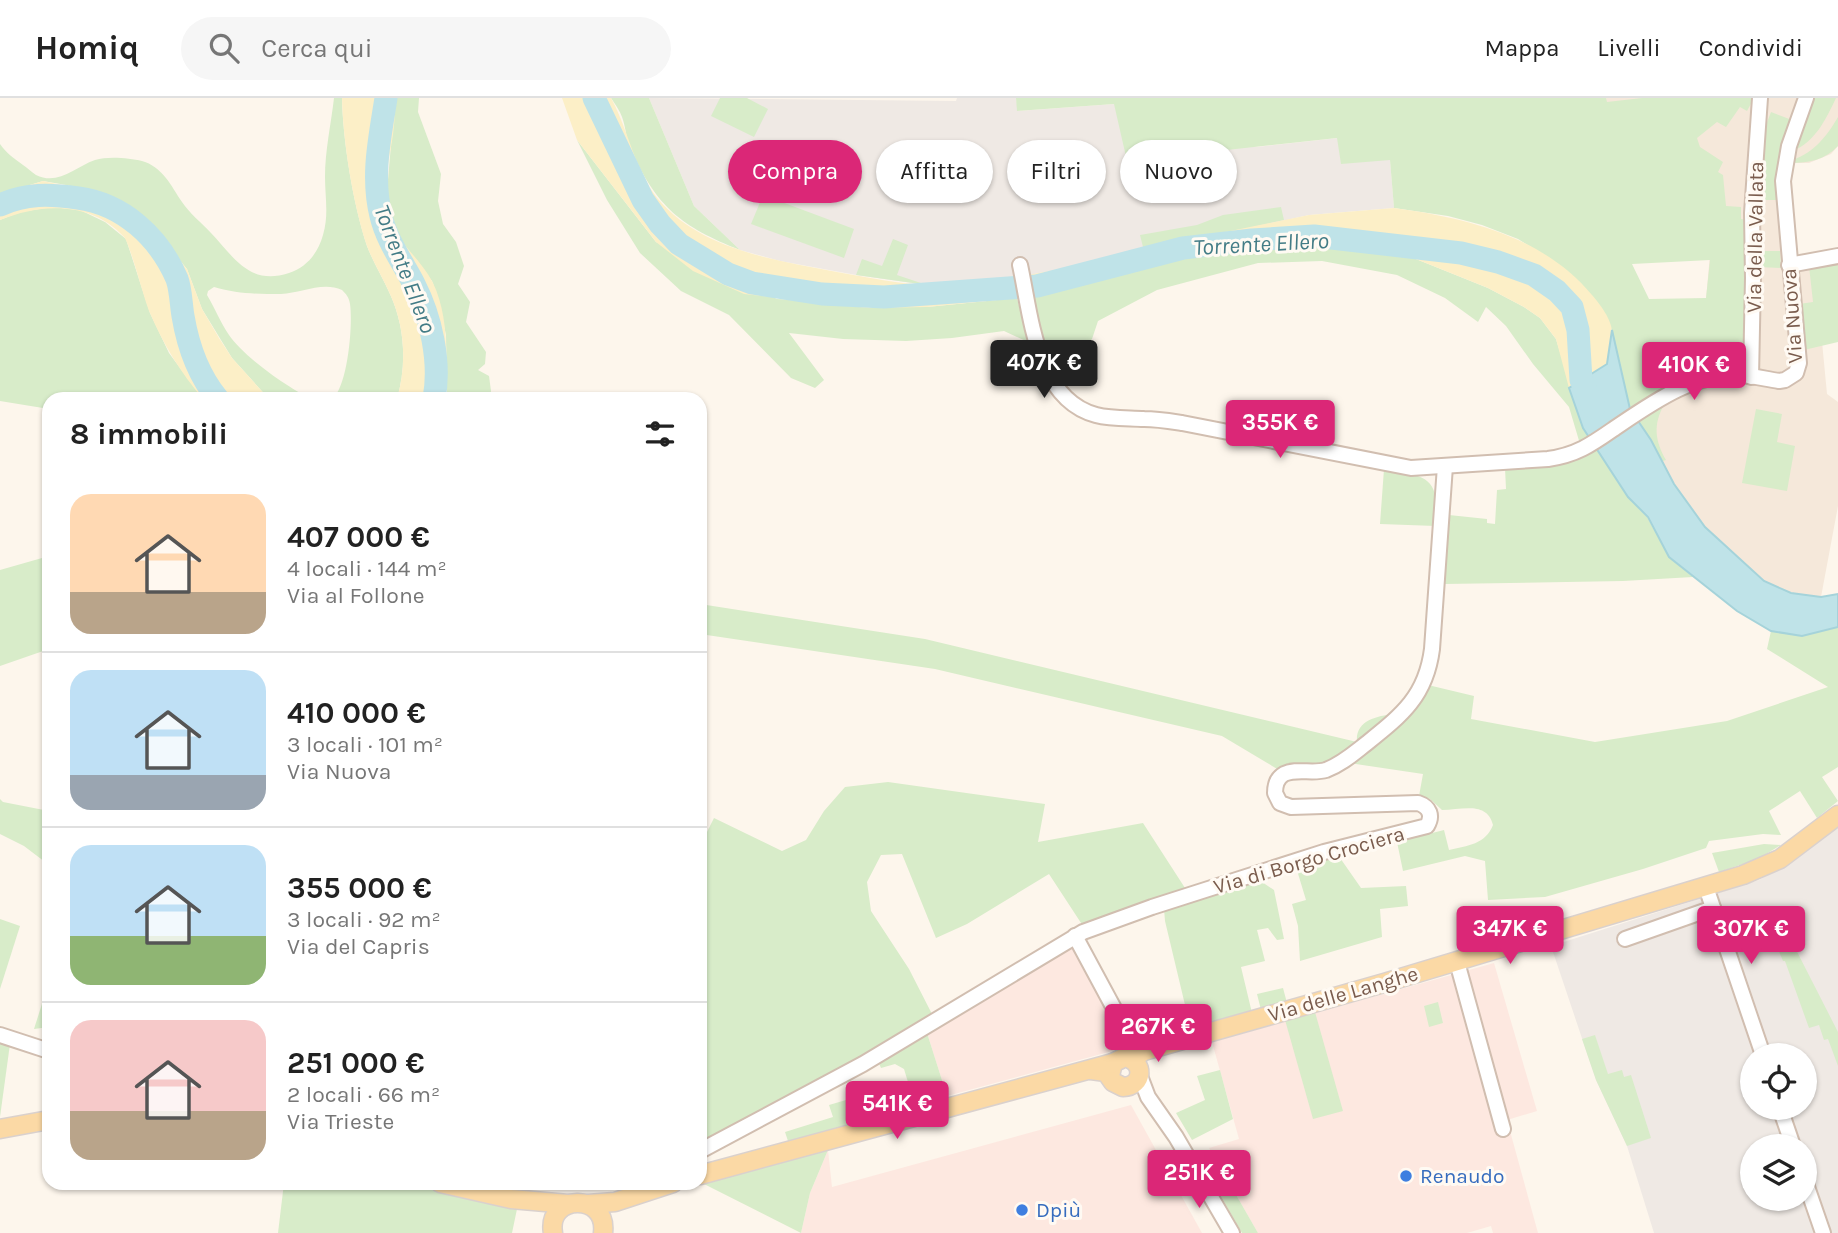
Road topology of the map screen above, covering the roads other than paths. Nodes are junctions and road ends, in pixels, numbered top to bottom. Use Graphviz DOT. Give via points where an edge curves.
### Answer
graph roads {
  1 [pos="1760,98"];
  2 [pos="1806,98"];
  3 [pos="1838,256"];
  4 [pos="1020,265"];
  5 [pos="1789,265"];
  6 [pos="1751,377"];
  7 [pos="1446,466"];
  8 [pos="1838,815"];
  9 [pos="1706,887"];
  10 [pos="1713,908"];
  11 [pos="1075,936"];
  12 [pos="1625,939"];
  13 [pos="1457,962"];
  14 [pos="0,1035"];
  15 [pos="1759,1043"];
  16 [pos="42,1049"];
  17 [pos="1151,1049"];
  18 [pos="1112,1070"];
  19 [pos="1135,1073"];
  20 [pos="42,1121"];
  21 [pos="0,1129"];
  22 [pos="1503,1129"];
  23 [pos="707,1147"];
  24 [pos="707,1173"];
  25 [pos="471,1190"];
  26 [pos="651,1190"];
  27 [pos="638,1195"];
  28 [pos="511,1199"];
  29 [pos="568,1204"];
  30 [pos="588,1204"];
  31 [pos="1815,1211"];
  32 [pos="603,1229"];
  33 [pos="552,1230"];
  34 [pos="1232,1233"];
  35 [pos="1823,1233"];
  1 -- 6 [label="street, Via della Vallata" via="1752,213"];
  2 -- 5 [label="street, Via Nuova" via="1784,168"];
  3 -- 5 [label="street"];
  4 -- 7 [label="street, Via Nuova" via="1044,366 1053,384 1082,409 1114,418 1182,423 1411,468"];
  5 -- 6 [label="street, Via Nuova" via="1798,368 1785,380"];
  6 -- 7 [label="street, Via Nuova" via="1697,382 1671,393 1575,453"];
  7 -- 11 [label="street, Via di Borgo Crociera" via="1432,649 1418,694 1401,716 1341,762 1320,772 1285,774 1277,781 1275,793 1280,803 1291,807 1419,803 1430,812 1427,826 1298,860"];
  8 -- 9 [label="main road, Via delle Langhe" via="1780,859"];
  9 -- 10 [label="street"];
  9 -- 13 [label="main road, Via delle Langhe"];
  10 -- 12 [label="street"];
  10 -- 15 [label="street"];
  11 -- 17 [label="street" via="1131,1040"];
  11 -- 23 [label="street, Via di Borgo Crociera" via="863,1064"];
  13 -- 17 [label="main road, Via delle Langhe"];
  13 -- 22 [label="street"];
  14 -- 16 [label="street"];
  17 -- 19 [label="main road, Via delle Langhe"];
  18 -- 19 [label="main road" via="1118,1085"];
  18 -- 19 [label="main road, Via delle Langhe" via="1125,1057"];
  18 -- 24 [label="main road, Via delle Langhe" via="1084,1070"];
  19 -- 34 [label="street"];
  20 -- 21 [label="main road"];
  25 -- 28 [label="main road"];
  26 -- 27 [label="main road"];
  27 -- 30 [label="main road"];
  27 -- 32 [label="main road" via="615,1209"];
  28 -- 29 [label="main road"];
  28 -- 33 [label="main road" via="531,1208"];
  29 -- 30 [label="main road"];
  29 -- 33 [label="main road" via="559,1209"];
  30 -- 32 [label="main road" via="596,1210"];
  31 -- 35 [label="street"];
}
